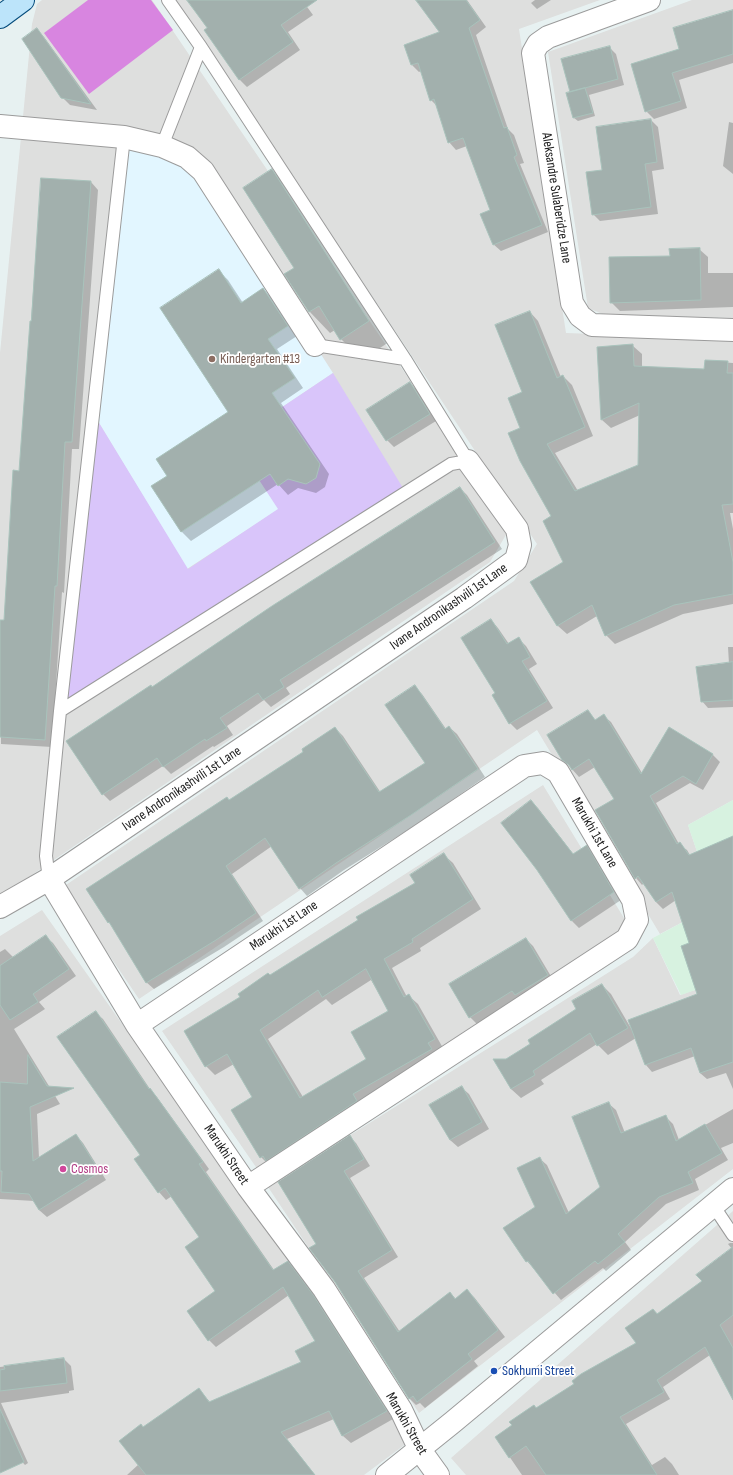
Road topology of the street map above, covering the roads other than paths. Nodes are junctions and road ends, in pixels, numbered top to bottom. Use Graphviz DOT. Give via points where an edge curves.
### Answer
graph roads {
  1 [pos="23,0"];
  2 [pos="168,0"];
  3 [pos="649,0"];
  4 [pos="0,17"];
  5 [pos="201,47"];
  6 [pos="0,126"];
  7 [pos="124,137"];
  8 [pos="162,146"];
  9 [pos="733,330"];
  10 [pos="315,345"];
  11 [pos="405,359"];
  12 [pos="468,461"];
  13 [pos="60,711"];
  14 [pos="49,879"];
  15 [pos="0,907"];
  16 [pos="137,1025"];
  17 [pos="248,1187"];
  18 [pos="733,1189"];
  19 [pos="713,1205"];
  20 [pos="733,1235"];
  21 [pos="420,1450"];
  22 [pos="387,1475"];
  23 [pos="438,1475"];
  1 -- 4 [label="street"];
  2 -- 5 [label="lane"];
  3 -- 9 [label="street, Aleksandre Sulaberidze Lane" via="548,37 538,44 533,53 572,303 580,316 592,325"];
  5 -- 8 [label="lane"];
  5 -- 11 [label="lane"];
  6 -- 7 [label="street"];
  7 -- 8 [label="street"];
  7 -- 13 [label="lane"];
  8 -- 10 [label="street" via="187,157 204,171"];
  10 -- 11 [label="lane"];
  11 -- 12 [label="lane"];
  12 -- 13 [label="lane" via="451,464"];
  12 -- 14 [label="street, Ivane Andronikashvili 1st Lane" via="516,529 520,545 516,560 464,598"];
  13 -- 14 [label="lane" via="46,856"];
  14 -- 15 [label="street"];
  14 -- 16 [label="street, Marukhi Street"];
  16 -- 17 [label="street, Marukhi Street"];
  16 -- 17 [label="street, Marukhi 1st Lane" via="524,766 543,763 558,772 633,900 637,920 626,939"];
  17 -- 21 [label="street, Marukhi Street" via="324,1289 401,1410"];
  18 -- 19 [label="street"];
  19 -- 20 [label="lane"];
  19 -- 21 [label="street"];
  21 -- 22 [label="street"];
  21 -- 23 [label="street, Marukhi Street"];
}
